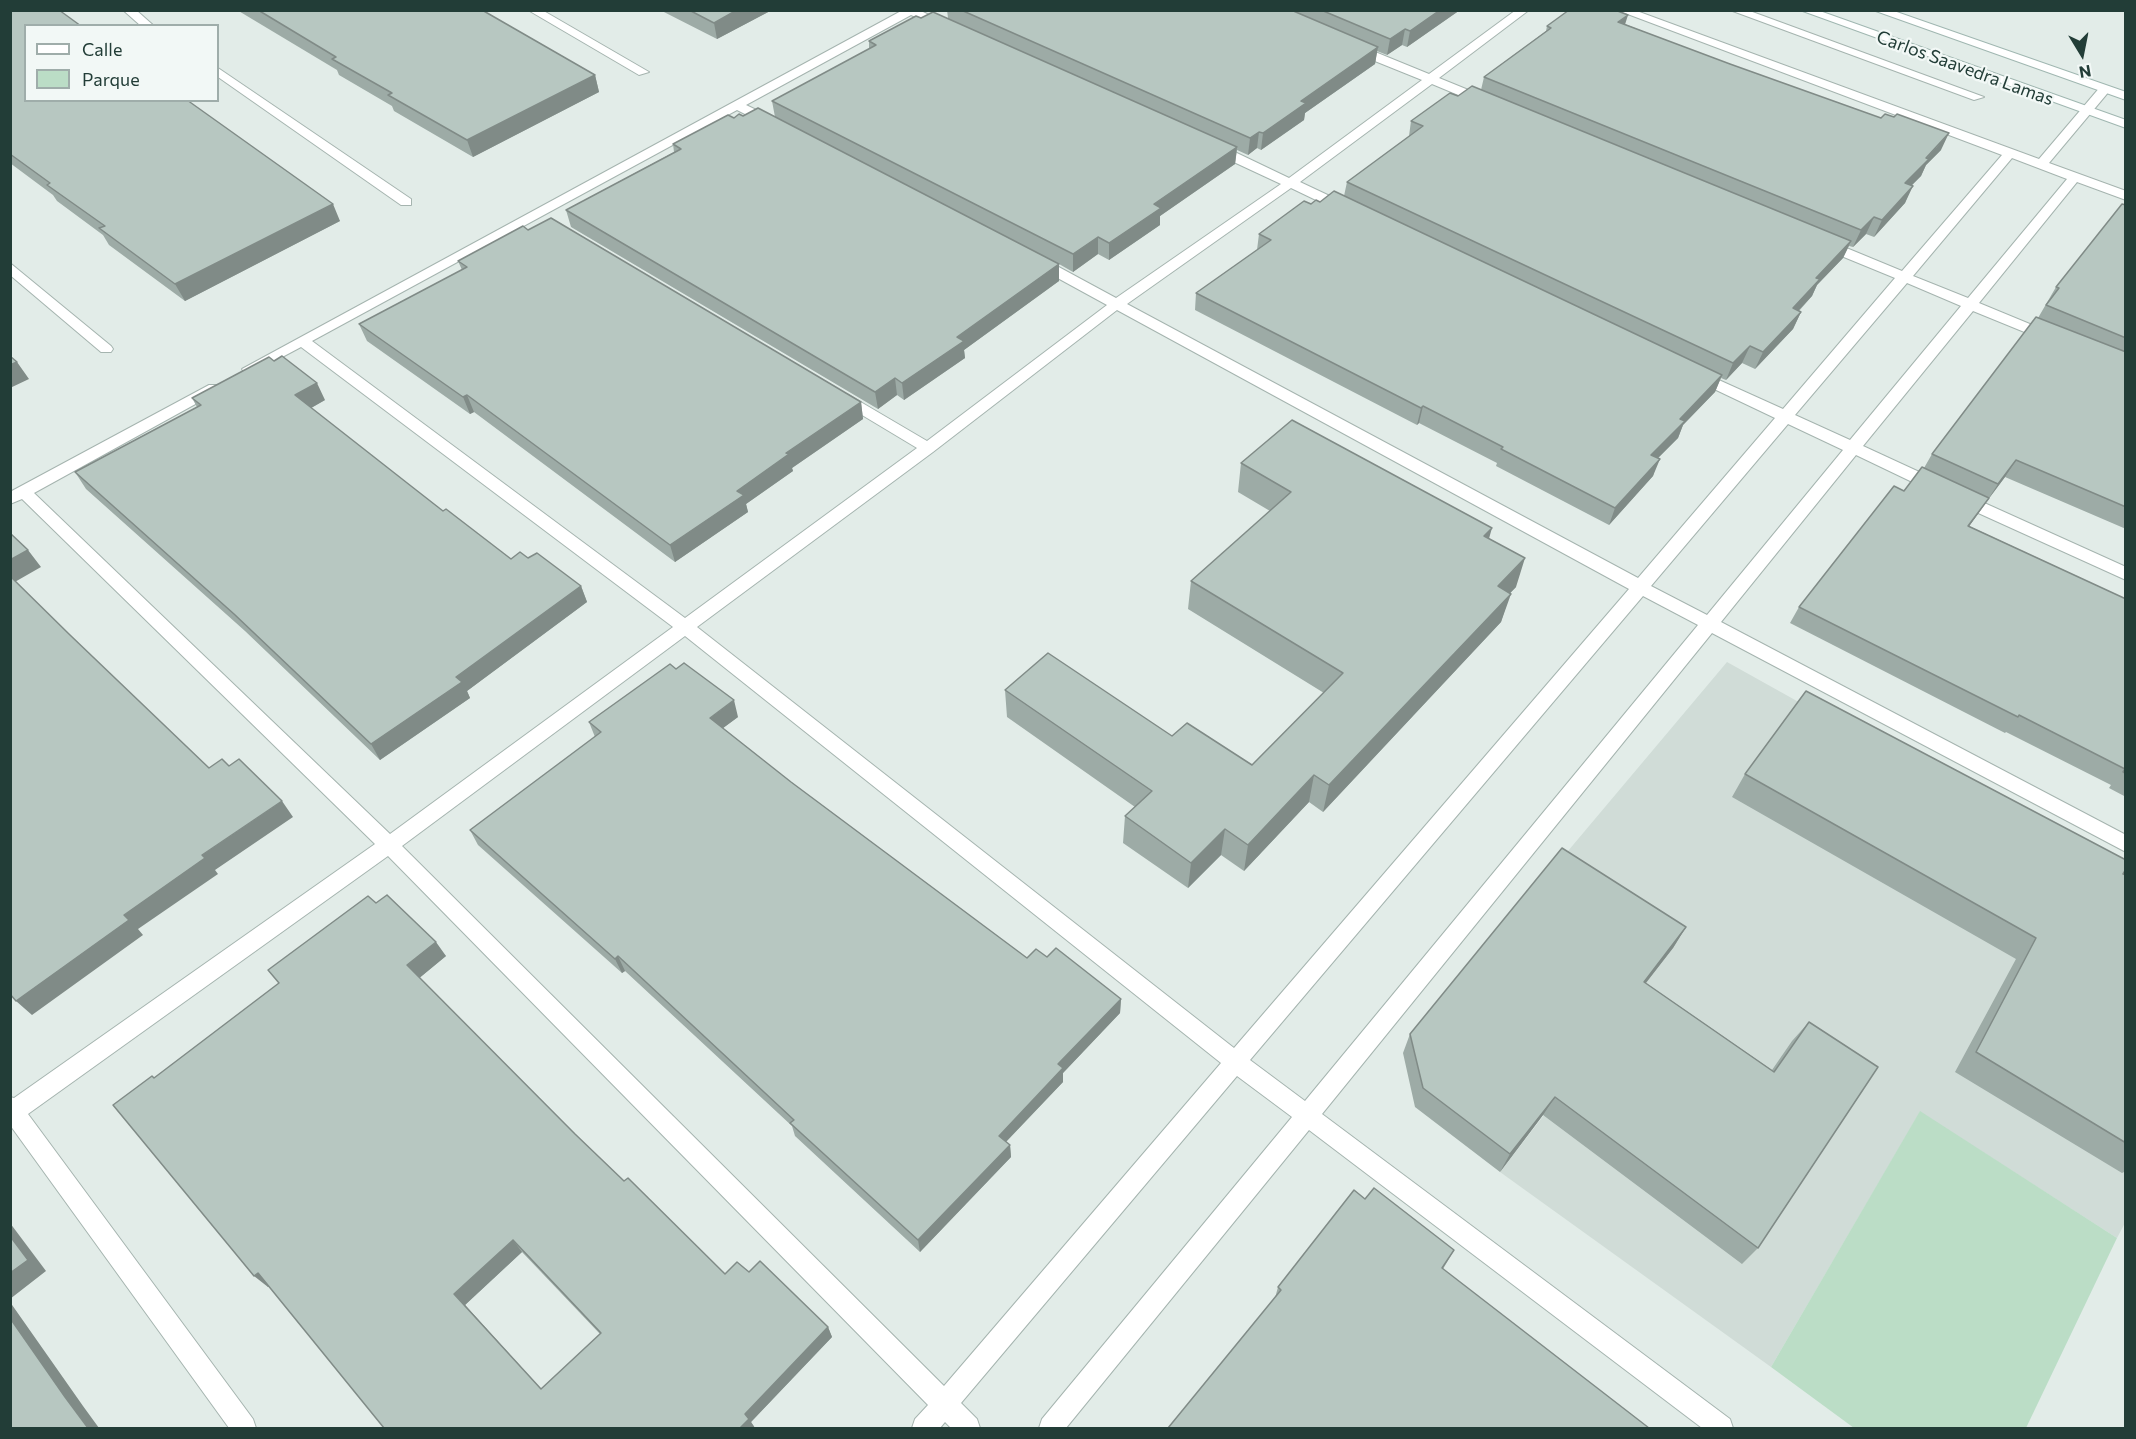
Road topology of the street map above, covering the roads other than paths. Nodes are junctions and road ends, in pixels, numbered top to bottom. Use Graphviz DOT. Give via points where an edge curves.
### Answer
graph roads {
  1 [pos="128,10"];
  2 [pos="533,10"];
  3 [pos="1524,10"];
  4 [pos="1622,10"];
  5 [pos="1735,10"];
  6 [pos="1805,10"];
  7 [pos="1878,10"];
  8 [pos="911,11"];
  9 [pos="146,24"];
  10 [pos="954,31"];
  11 [pos="1336,41"];
  12 [pos="644,72"];
  13 [pos="219,73"];
  14 [pos="1432,80"];
  15 [pos="2105,90"];
  16 [pos="2126,96"];
  17 [pos="1978,97"];
  18 [pos="736,105"];
  19 [pos="1498,107"];
  20 [pos="2085,110"];
  21 [pos="2126,124"];
  22 [pos="789,132"];
  23 [pos="1204,143"];
  24 [pos="2009,154"];
  25 [pos="2041,165"];
  26 [pos="2074,178"];
  27 [pos="1292,182"];
  28 [pos="2126,196"];
  29 [pos="406,202"];
  30 [pos="535,213"];
  31 [pos="1356,213"];
  32 [pos="555,226"];
  33 [pos="1805,236"];
  34 [pos="1023,254"];
  35 [pos="10,267"];
  36 [pos="1904,277"];
  37 [pos="1118,303"];
  38 [pos="1969,304"];
  39 [pos="302,340"];
  40 [pos="2063,343"];
  41 [pos="106,349"];
  42 [pos="1677,366"];
  43 [pos="827,388"];
  44 [pos="1785,417"];
  45 [pos="928,448"];
  46 [pos="1851,448"];
  47 [pos="17,495"];
  48 [pos="2126,574"];
  49 [pos="1640,587"];
  50 [pos="1708,623"];
  51 [pos="686,628"];
  52 [pos="2126,844"];
  53 [pos="389,845"];
  54 [pos="1236,1062"];
  55 [pos="12,1111"];
  56 [pos="1306,1115"];
  57 [pos="944,1405"];
  58 [pos="244,1428"];
  59 [pos="924,1428"];
  60 [pos="968,1428"];
  61 [pos="1052,1428"];
  62 [pos="1721,1428"];
  1 -- 9 [label="street"];
  2 -- 12 [label="street"];
  3 -- 14 [label="street"];
  4 -- 24 [label="street"];
  5 -- 17 [label="street"];
  6 -- 20 [label="street, Carlos Saavedra Lamas"];
  7 -- 15 [label="street"];
  8 -- 10 [label="street"];
  8 -- 18 [label="street"];
  11 -- 14 [label="street"];
  13 -- 29 [label="street"];
  14 -- 19 [label="street"];
  14 -- 27 [label="street"];
  15 -- 16 [label="street"];
  15 -- 20 [label="street"];
  18 -- 22 [label="street"];
  18 -- 30 [label="street"];
  20 -- 21 [label="street, Carlos Saavedra Lamas"];
  20 -- 25 [label="street"];
  23 -- 27 [label="street"];
  24 -- 25 [label="street"];
  24 -- 36 [label="street"];
  25 -- 26 [label="street"];
  26 -- 28 [label="street"];
  26 -- 38 [label="street"];
  27 -- 31 [label="street"];
  27 -- 37 [label="street"];
  30 -- 32 [label="street"];
  30 -- 39 [label="street"];
  33 -- 36 [label="street"];
  34 -- 37 [label="street"];
  35 -- 41 [label="street"];
  36 -- 38 [label="street"];
  36 -- 44 [label="street"];
  37 -- 45 [label="street"];
  37 -- 49 [label="street"];
  38 -- 40 [label="street"];
  38 -- 46 [label="street"];
  39 -- 47 [label="street"];
  39 -- 51 [label="street"];
  42 -- 44 [label="street"];
  43 -- 45 [label="street"];
  44 -- 46 [label="street"];
  44 -- 49 [label="street"];
  45 -- 51 [label="street"];
  46 -- 48 [label="street"];
  46 -- 50 [label="street"];
  47 -- 53 [label="street"];
  49 -- 50 [label="street"];
  49 -- 54 [label="street"];
  50 -- 52 [label="street"];
  50 -- 56 [label="street"];
  51 -- 53 [label="street"];
  51 -- 54 [label="street"];
  53 -- 55 [label="street"];
  53 -- 57 [label="street"];
  54 -- 56 [label="street"];
  54 -- 57 [label="street"];
  55 -- 58 [label="street"];
  56 -- 61 [label="street"];
  56 -- 62 [label="street"];
  57 -- 59 [label="street"];
  57 -- 60 [label="street"];
}
